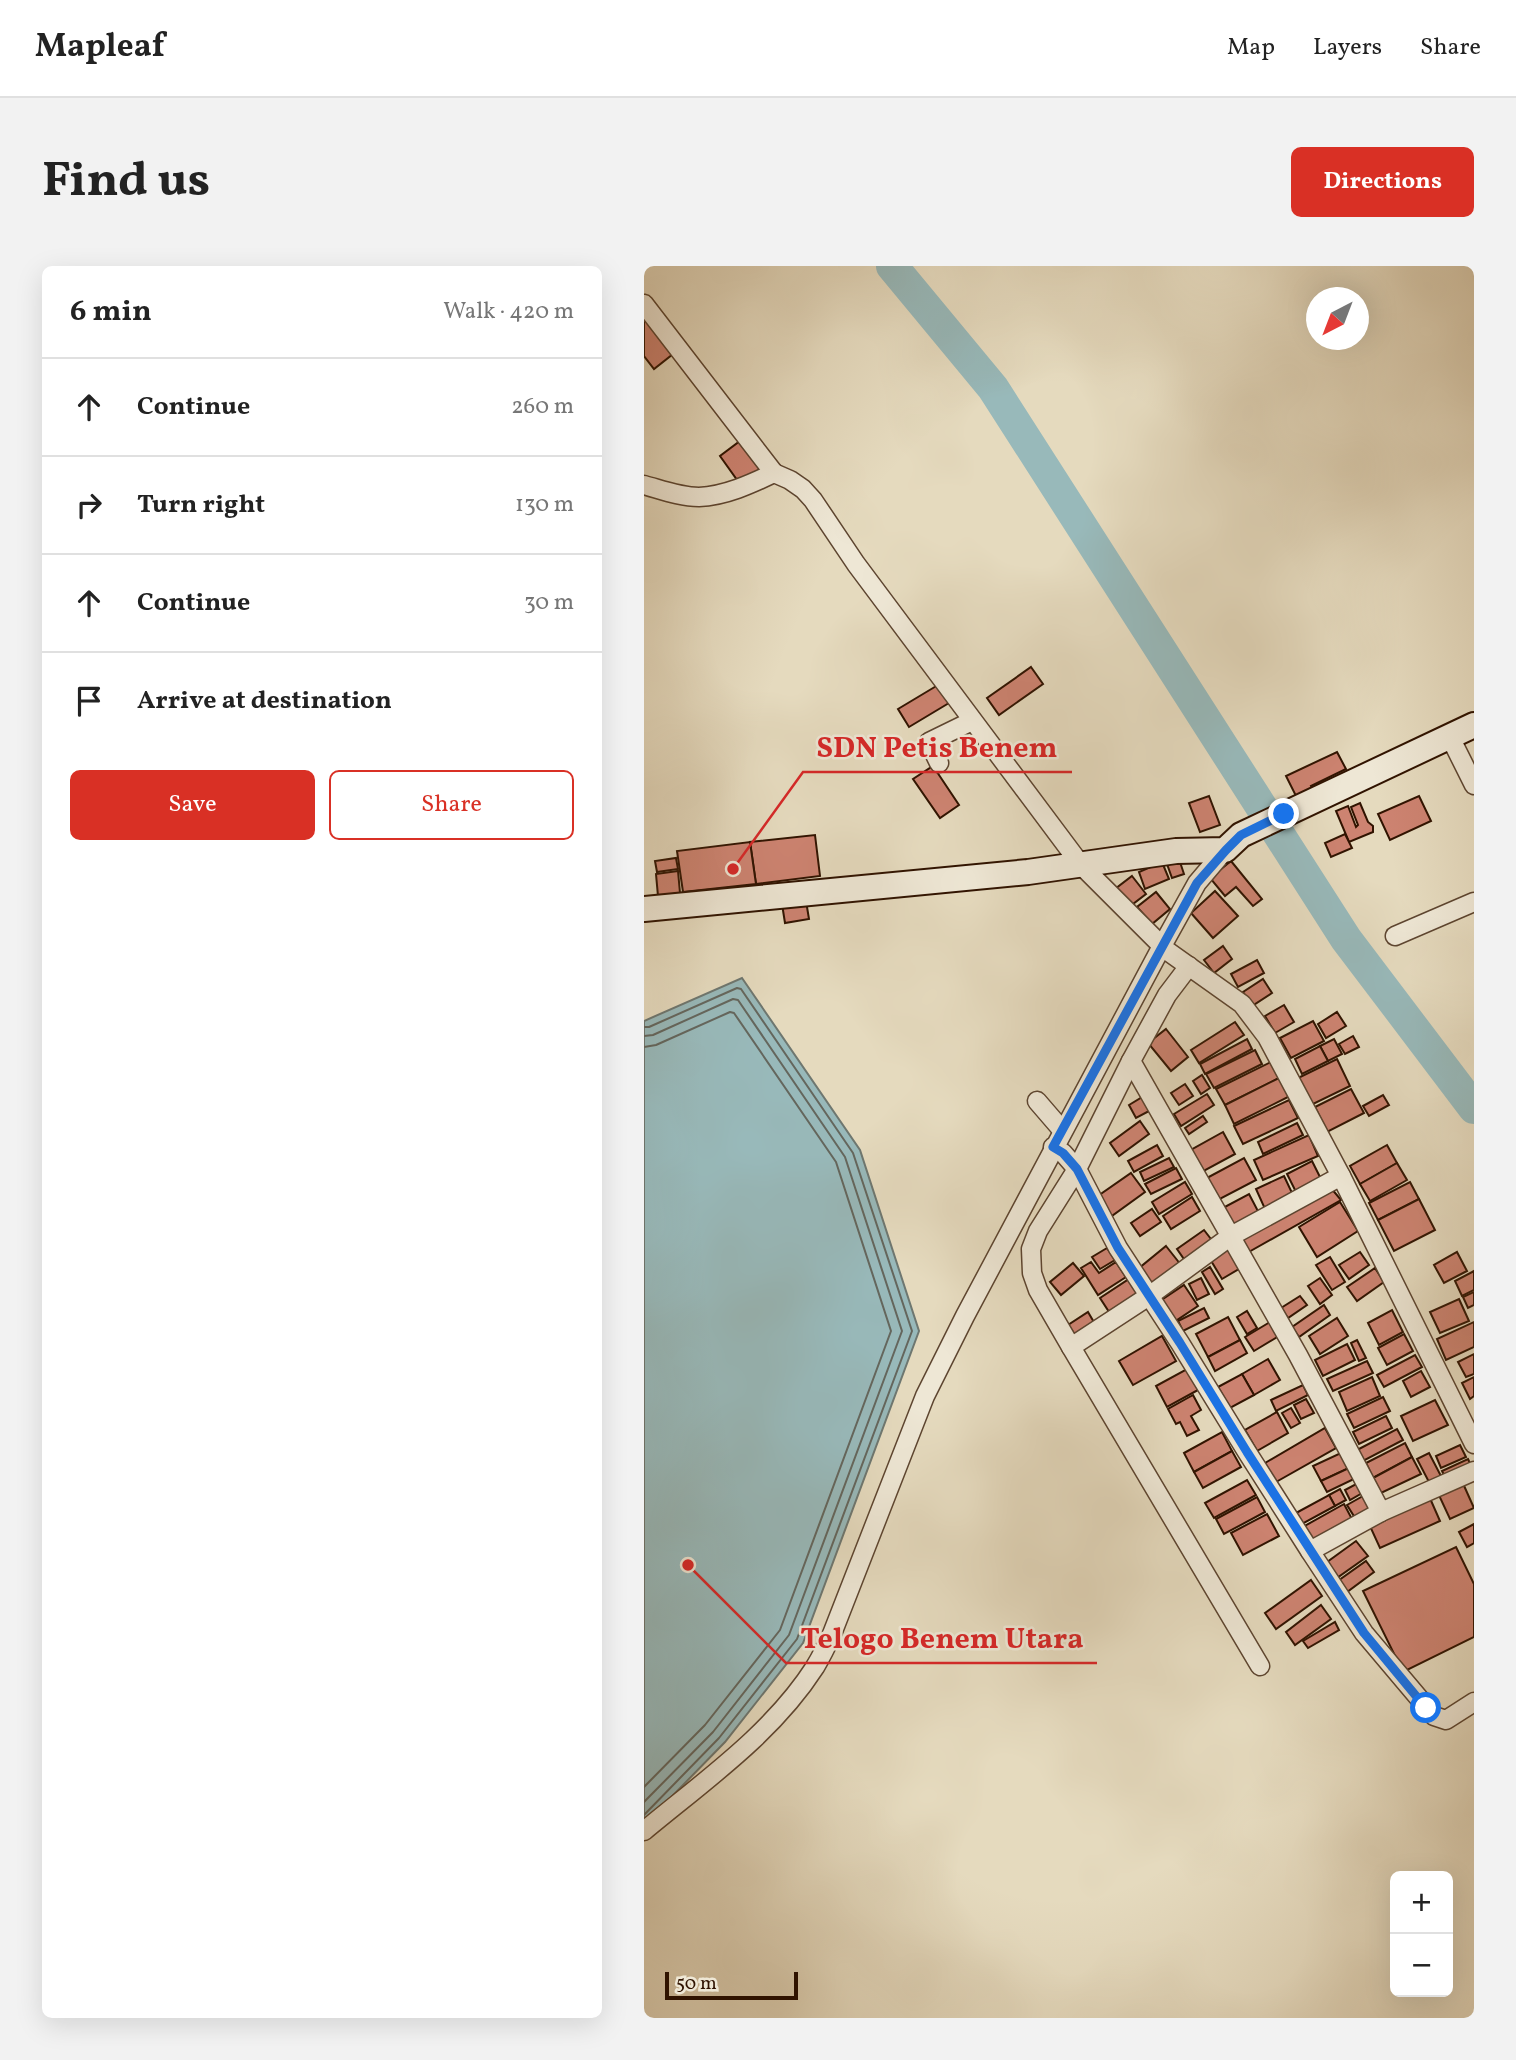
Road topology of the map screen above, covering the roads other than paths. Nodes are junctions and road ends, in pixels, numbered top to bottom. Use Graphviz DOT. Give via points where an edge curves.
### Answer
graph roads {
  1 [pos="644,303"];
  2 [pos="774,473"];
  3 [pos="644,485"];
  4 [pos="972,721"];
  5 [pos="1474,725"];
  6 [pos="1450,737"];
  7 [pos="939,763"];
  8 [pos="1474,785"];
  9 [pos="1233,842"];
  10 [pos="1081,865"];
  11 [pos="1474,902"];
  12 [pos="644,909"];
  13 [pos="1395,936"];
  14 [pos="1173,955"];
  15 [pos="1131,1061"];
  16 [pos="1037,1101"];
  17 [pos="1062,1130"];
  18 [pos="1066,1158"];
  19 [pos="1341,1176"];
  20 [pos="1231,1236"];
  21 [pos="1149,1296"];
  22 [pos="1071,1348"];
  23 [pos="1474,1444"];
  24 [pos="1474,1471"];
  25 [pos="1381,1512"];
  26 [pos="1310,1552"];
  27 [pos="1260,1666"];
  28 [pos="1474,1702"];
  29 [pos="644,1831"];
  1 -- 2 [label="street"];
  2 -- 3 [label="street" via="732,491 700,497"];
  2 -- 4 [label="street" via="813,500"];
  4 -- 7 [label="street" via="929,742"];
  4 -- 10 [label="street"];
  5 -- 6 [label="main road"];
  6 -- 8 [label="street"];
  6 -- 9 [label="main road"];
  9 -- 10 [label="main road"];
  9 -- 14 [label="street" via="1197,883"];
  10 -- 12 [label="main road"];
  10 -- 14 [label="street"];
  11 -- 13 [label="street"];
  14 -- 15 [label="street" via="1167,995"];
  14 -- 17 [label="street"];
  14 -- 19 [label="street" via="1242,1004 1267,1037"];
  15 -- 18 [label="street"];
  15 -- 20 [label="street"];
  16 -- 17 [label="street"];
  17 -- 18 [label="street"];
  18 -- 21 [label="street"];
  18 -- 22 [label="street" via="1031,1249 1031,1263 1038,1290"];
  18 -- 29 [label="street" via="965,1316 925,1396 815,1667 752,1742"];
  19 -- 20 [label="street"];
  19 -- 23 [label="street"];
  20 -- 21 [label="street"];
  20 -- 25 [label="street"];
  21 -- 22 [label="street"];
  21 -- 26 [label="street"];
  22 -- 27 [label="street"];
  24 -- 25 [label="street"];
  25 -- 26 [label="street"];
  26 -- 28 [label="street" via="1364,1633 1434,1716 1446,1720"];
}
